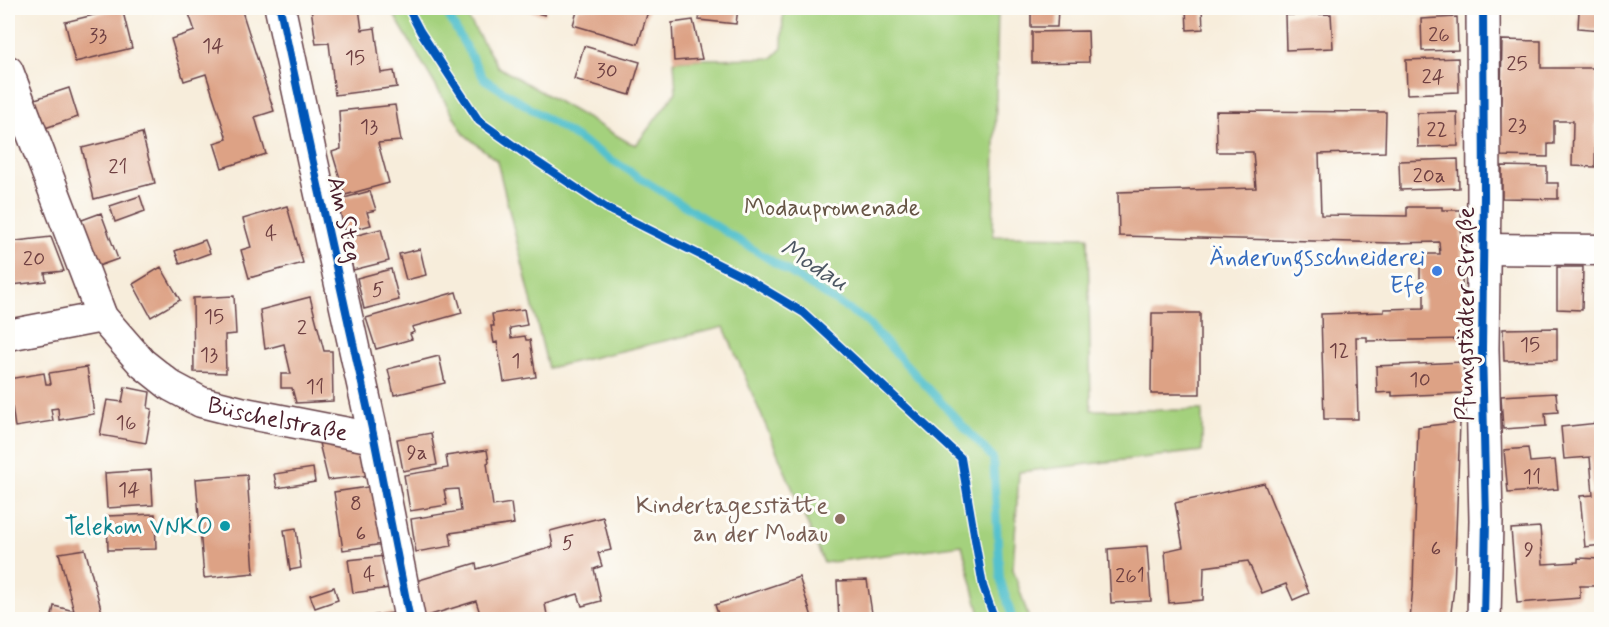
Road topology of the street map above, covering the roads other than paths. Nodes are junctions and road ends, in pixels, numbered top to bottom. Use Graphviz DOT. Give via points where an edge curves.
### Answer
graph roads {
  1 [pos="280,8"];
  2 [pos="1483,8"];
  3 [pos="8,71"];
  4 [pos="1483,249"];
  5 [pos="1602,250"];
  6 [pos="102,317"];
  7 [pos="8,335"];
  8 [pos="374,438"];
  9 [pos="410,620"];
  10 [pos="1484,620"];
  1 -- 8 [label="street, Am Steg"];
  2 -- 4 [label="street, Pfungstädter Straße"];
  3 -- 6 [label="street, Büschelstraße"];
  4 -- 5 [label="street"];
  4 -- 10 [label="street, Pfungstädter Straße"];
  6 -- 7 [label="street"];
  6 -- 8 [label="street, Büschelstraße" via="142,363 171,386 201,402"];
  8 -- 9 [label="street, Büschelstraße"];
}
